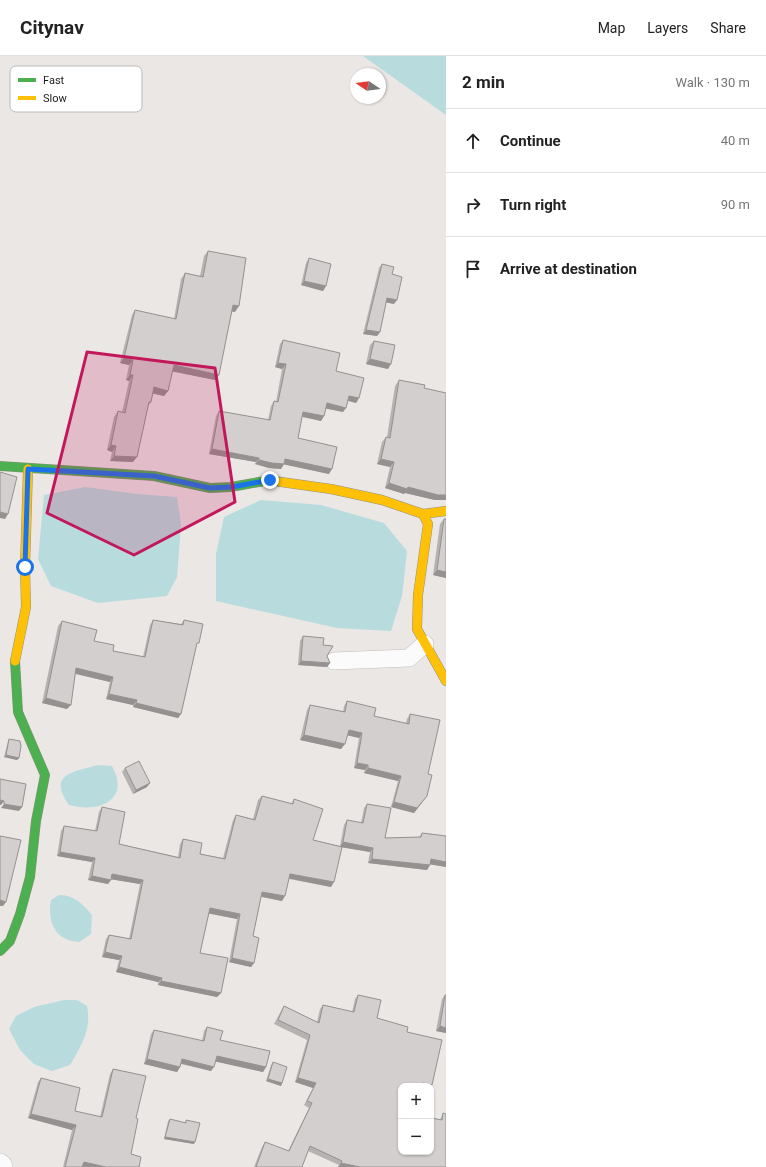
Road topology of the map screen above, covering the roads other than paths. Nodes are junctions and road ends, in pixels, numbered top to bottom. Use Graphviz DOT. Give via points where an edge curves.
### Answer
graph roads {
  1 [pos="0,466"];
  2 [pos="28,469"];
  3 [pos="446,511"];
  4 [pos="423,514"];
  5 [pos="425,644"];
  6 [pos="334,661"];
  7 [pos="446,681"];
  8 [pos="0,951"];
  9 [pos="0,1162"];
  10 [pos="4,1167"];
  1 -- 2 [label="street"];
  2 -- 4 [label="street" via="154,476 210,488 270,480 382,500"];
  2 -- 8 [label="street" via="26,607 14,665 18,712 45,775 36,821 30,877 10,941"];
  3 -- 4 [label="street"];
  4 -- 5 [label="street" via="428,524 418,595 417,629"];
  5 -- 6 [label="street" via="409,658"];
  5 -- 7 [label="street"];
  9 -- 10 [label="street"];
}
